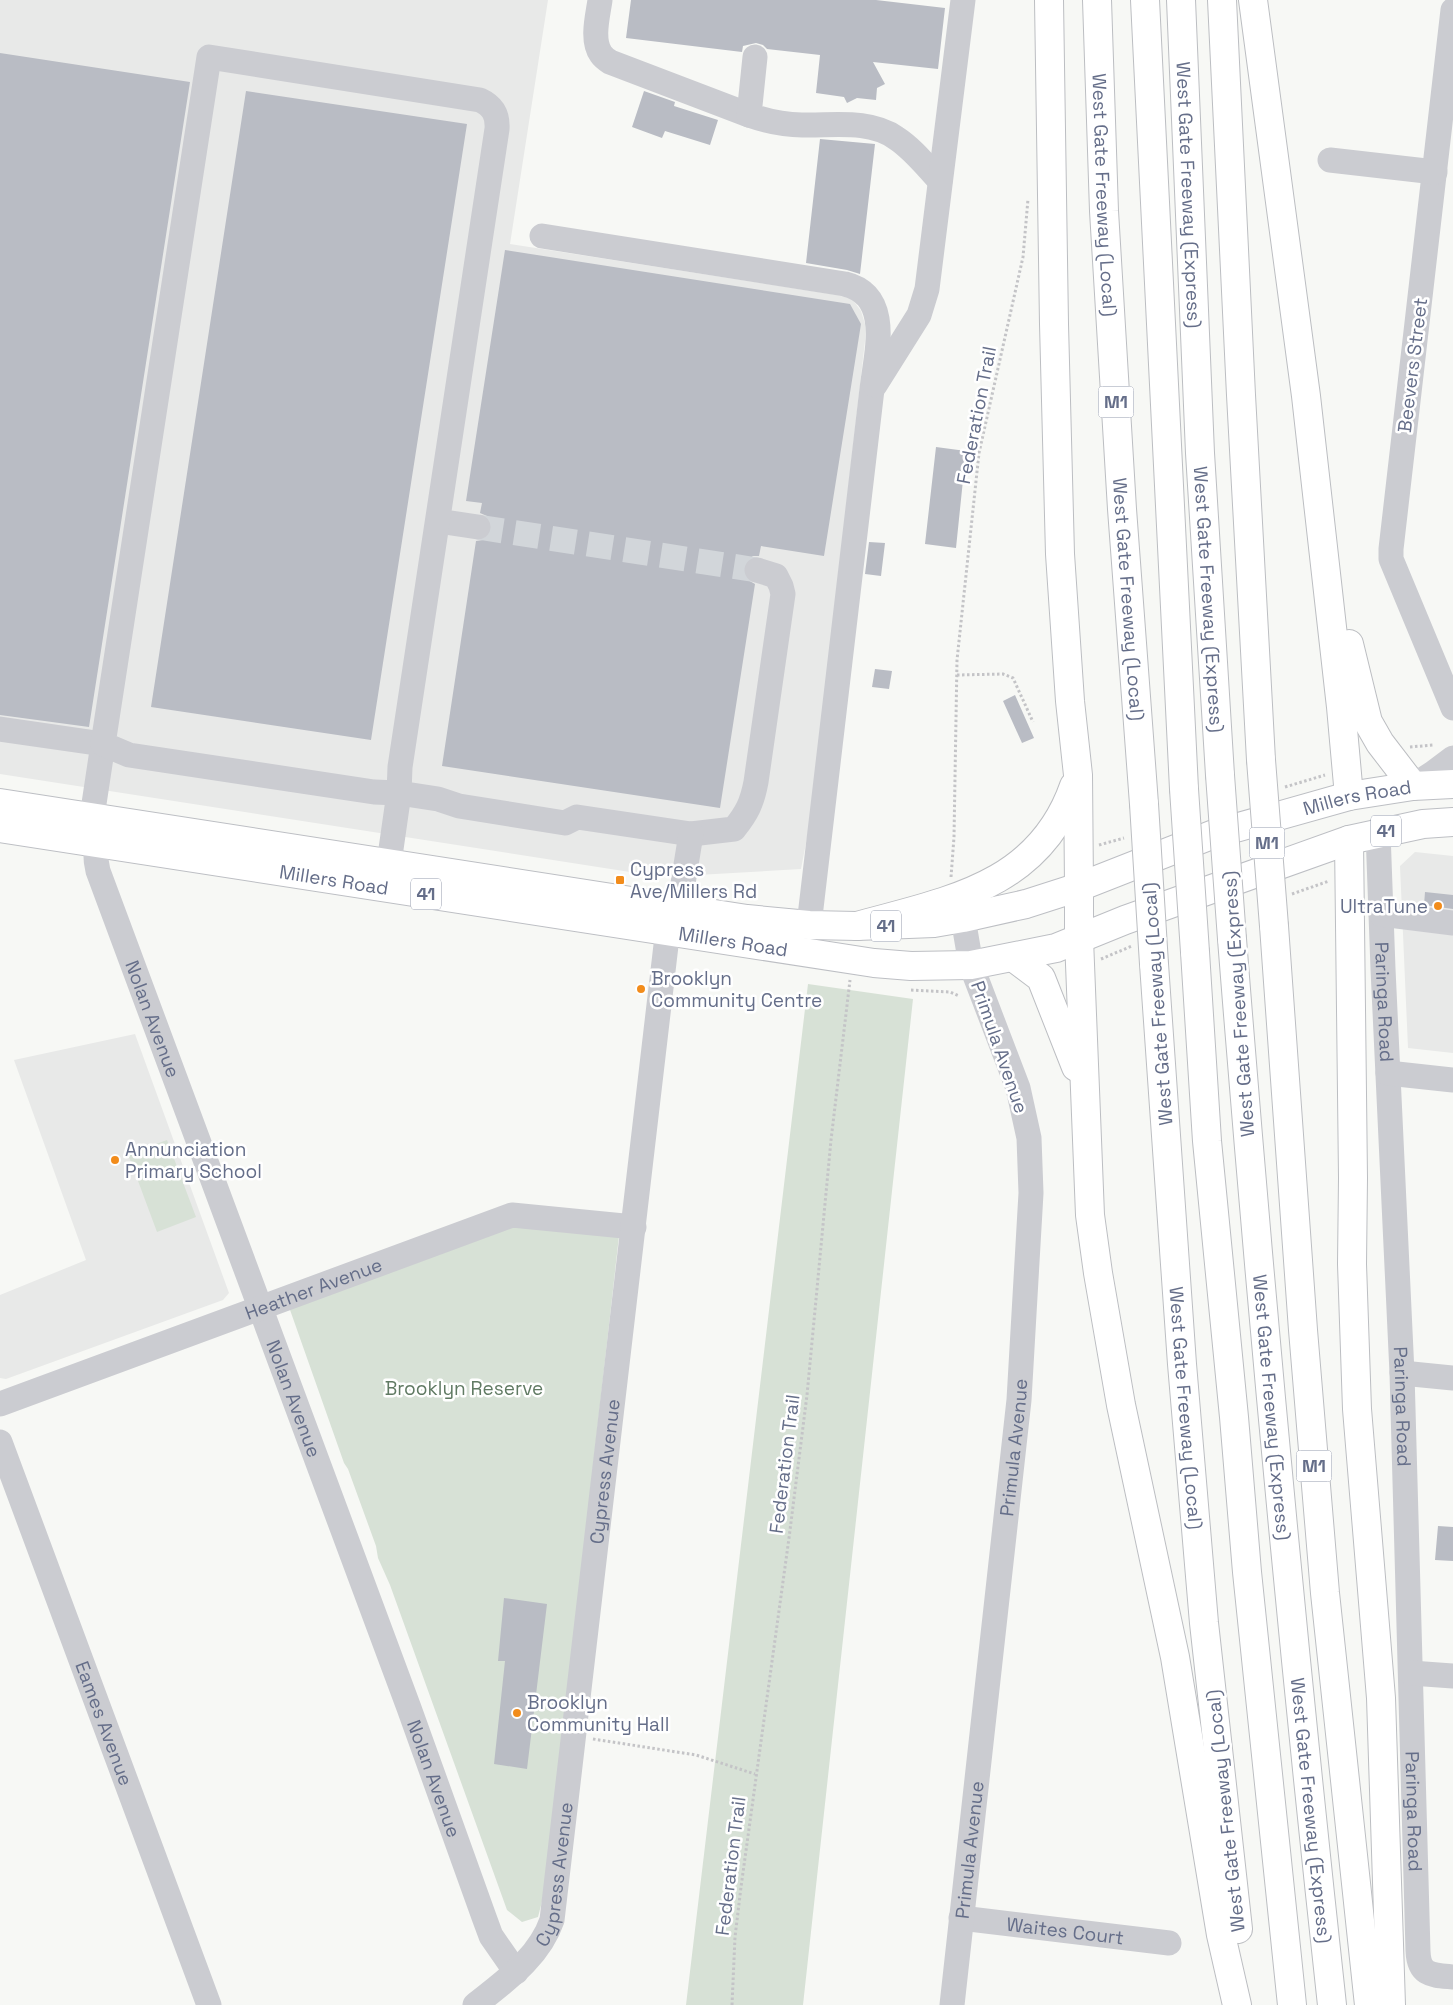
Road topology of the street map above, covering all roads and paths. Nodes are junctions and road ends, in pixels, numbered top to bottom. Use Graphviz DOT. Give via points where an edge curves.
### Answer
graph roads {
  1 [pos="600,0"];
  2 [pos="963,0"];
  3 [pos="1049,0"];
  4 [pos="1097,0"];
  5 [pos="1146,0"];
  6 [pos="1181,0"];
  7 [pos="1222,0"];
  8 [pos="1253,0"];
  9 [pos="1453,10"];
  10 [pos="755,57"];
  11 [pos="749,115"];
  12 [pos="1330,160"];
  13 [pos="1435,172"];
  14 [pos="940,181"];
  15 [pos="1028,198"];
  16 [pos="542,236"];
  17 [pos="872,389"];
  18 [pos="1306,396"];
  19 [pos="438,521"];
  20 [pos="478,527"];
  21 [pos="757,570"];
  22 [pos="957,675"];
  23 [pos="1453,708"];
  24 [pos="1033,722"];
  25 [pos="0,729"];
  26 [pos="104,744"];
  27 [pos="1453,758"];
  28 [pos="1078,775"];
  29 [pos="1453,784"];
  30 [pos="1413,786"];
  31 [pos="400,793"];
  32 [pos="1349,796"];
  33 [pos="0,803"];
  34 [pos="1453,822"];
  35 [pos="95,826"];
  36 [pos="0,828"];
  37 [pos="1378,832"];
  38 [pos="692,834"];
  39 [pos="954,837"];
  40 [pos="1349,840"];
  41 [pos="389,863"];
  42 [pos="1079,887"];
  43 [pos="963,907"];
  44 [pos="1381,914"];
  45 [pos="672,916"];
  46 [pos="1453,923"];
  47 [pos="809,925"];
  48 [pos="1079,939"];
  49 [pos="1013,957"];
  50 [pos="852,959"];
  51 [pos="971,965"];
  52 [pos="1388,1073"];
  53 [pos="1453,1080"];
  54 [pos="1084,1088"];
  55 [pos="634,1227"];
  56 [pos="259,1309"];
  57 [pos="1402,1373"];
  58 [pos="1453,1378"];
  59 [pos="0,1404"];
  60 [pos="0,1442"];
  61 [pos="1410,1673"];
  62 [pos="1453,1676"];
  63 [pos="574,1736"];
  64 [pos="756,1774"];
  65 [pos="961,1918"];
  66 [pos="1169,1943"];
  67 [pos="516,1972"];
  68 [pos="1442,1976"];
  69 [pos="209,2005"];
  70 [pos="475,2005"];
  71 [pos="732,2005"];
  72 [pos="952,2005"];
  73 [pos="1237,2005"];
  74 [pos="1246,2005"];
  75 [pos="1292,2005"];
  76 [pos="1332,2005"];
  77 [pos="1369,2005"];
  78 [pos="1391,2005"];
  1 -- 11 [label="street" via="596,34 598,47 600,54 610,62"];
  2 -- 14 [label="street"];
  3 -- 28 [label="main road" via="1060,554"];
  4 -- 74 [label="main road, West Gate Freeway (Local) / M1, bridge" via="1104,211 1122,509 1182,1364 1200,1573"];
  5 -- 75 [label="main road, West Gate Freeway (Express), bridge" via="1194,952 1247,1572"];
  6 -- 76 [label="main road, West Gate Freeway (Express) / M1, bridge" via="1200,453 1232,939 1302,1734"];
  7 -- 77 [label="main road, M1, bridge" via="1261,760 1302,1321 1325,1593"];
  8 -- 18 [label="main road"];
  9 -- 13 [label="street, Beevers Street"];
  10 -- 11 [label="street"];
  11 -- 14 [label="street" via="777,123 853,125 884,132 917,155"];
  12 -- 13 [label="street"];
  13 -- 23 [label="street, Beevers Street" via="1391,559"];
  14 -- 17 [label="street" via="927,289 919,315"];
  15 -- 22 [label="path, Federation Trail" via="1023,257 979,453"];
  16 -- 17 [label="street" via="854,286 869,297 877,312"];
  17 -- 47 [label="street"];
  18 -- 30 [label="main road" via="1350,652 1368,722"];
  18 -- 32 [label="main road"];
  19 -- 20 [label="street"];
  19 -- 26 [label="street, Nolan Avenue" via="497,116 488,103 480,100 208,57"];
  19 -- 31 [label="street" via="400,767"];
  21 -- 38 [label="street" via="776,576 783,594 753,799 734,829"];
  22 -- 24 [label="path" via="1003,674 1013,678"];
  22 -- 39 [label="path, Federation Trail"];
  25 -- 26 [label="street"];
  26 -- 31 [label="street" via="129,755 374,792"];
  26 -- 35 [label="street, Nolan Avenue"];
  27 -- 30 [label="street"];
  28 -- 42 [label="main road"];
  28 -- 43 [label="main road" via="1066,810 1045,839 1027,858"];
  29 -- 30 [label="main road, Millers Road / 41"];
  30 -- 32 [label="main road, Millers Road / 41"];
  31 -- 38 [label="street" via="459,806 565,822 577,817"];
  31 -- 41 [label="street"];
  32 -- 40 [label="main road"];
  32 -- 42 [label="main road, Millers Road / 41" via="1214,834"];
  33 -- 35 [label="main road, Millers Road / 41"];
  34 -- 37 [label="main road, Millers Road / 41"];
  35 -- 36 [label="main road, Millers Road / 41"];
  35 -- 41 [label="main road, Millers Road / 41"];
  35 -- 45 [label="main road, Millers Road / 41"];
  35 -- 56 [label="street, Nolan Avenue" via="98,872"];
  37 -- 40 [label="main road, Millers Road / 41"];
  37 -- 44 [label="street, Paringa Road"];
  38 -- 45 [label="street, Cypress Avenue"];
  40 -- 48 [label="main road, Millers Road / 41"];
  40 -- 78 [label="main road" via="1353,1293 1358,1408 1381,1698"];
  41 -- 45 [label="main road, Millers Road / 41"];
  42 -- 43 [label="main road, Millers Road / 41" via="1026,904"];
  42 -- 48 [label="main road"];
  43 -- 47 [label="main road, Millers Road / 41" via="857,926"];
  43 -- 51 [label="street, Primula Avenue"];
  44 -- 46 [label="street"];
  44 -- 52 [label="street, Paringa Road"];
  45 -- 47 [label="main road, Millers Road / 41"];
  45 -- 50 [label="main road, Millers Road / 41"];
  45 -- 55 [label="street, Cypress Avenue"];
  48 -- 49 [label="main road, Millers Road / 41" via="1056,948"];
  48 -- 54 [label="main road"];
  49 -- 51 [label="main road, Millers Road / 41"];
  49 -- 54 [label="main road" via="1041,978"];
  50 -- 51 [label="main road, Millers Road / 41" via="911,966"];
  50 -- 64 [label="path, Federation Trail" via="806,1405"];
  51 -- 65 [label="street, Primula Avenue" via="1018,1088 1029,1138 1031,1193 1019,1400"];
  52 -- 53 [label="street"];
  52 -- 57 [label="street, Paringa Road"];
  54 -- 73 [label="main road" via="1090,1215 1098,1273 1121,1405 1175,1657 1221,1935"];
  55 -- 56 [label="street, Heather Avenue" via="512,1215"];
  55 -- 63 [label="street, Cypress Avenue"];
  56 -- 59 [label="street, Heather Avenue"];
  56 -- 67 [label="street, Nolan Avenue" via="491,1936"];
  57 -- 58 [label="street"];
  57 -- 61 [label="street, Paringa Road"];
  60 -- 69 [label="street, Eames Avenue"];
  61 -- 62 [label="street"];
  61 -- 68 [label="street, Paringa Road" via="1418,1957 1421,1967"];
  63 -- 64 [label="path" via="696,1755"];
  63 -- 67 [label="street, Cypress Avenue" via="552,1920 539,1947"];
  64 -- 71 [label="path, Federation Trail" via="736,1929"];
  65 -- 66 [label="street, Waites Court"];
  65 -- 72 [label="street, Primula Avenue"];
  67 -- 70 [label="street, Cypress Avenue"];
}
